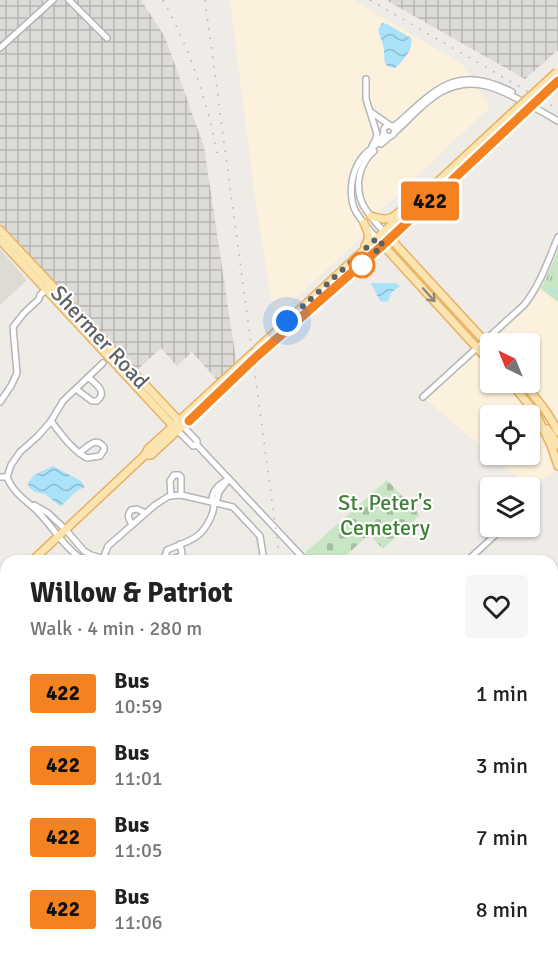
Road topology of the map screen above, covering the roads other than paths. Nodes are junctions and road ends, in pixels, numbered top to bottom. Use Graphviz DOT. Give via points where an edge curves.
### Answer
graph roads {
  1 [pos="52,0"];
  2 [pos="69,0"];
  3 [pos="107,38"];
  4 [pos="0,48"];
  5 [pos="558,72"];
  6 [pos="366,79"];
  7 [pos="558,81"];
  8 [pos="371,115"];
  9 [pos="516,115"];
  10 [pos="558,121"];
  11 [pos="392,128"];
  12 [pos="386,134"];
  13 [pos="367,152"];
  14 [pos="426,194"];
  15 [pos="371,216"];
  16 [pos="364,223"];
  17 [pos="406,224"];
  18 [pos="0,230"];
  19 [pos="384,232"];
  20 [pos="558,237"];
  21 [pos="377,238"];
  22 [pos="390,239"];
  23 [pos="0,240"];
  24 [pos="383,245"];
  25 [pos="404,254"];
  26 [pos="406,270"];
  27 [pos="50,289"];
  28 [pos="316,293"];
  29 [pos="319,303"];
  30 [pos="494,333"];
  31 [pos="480,336"];
  32 [pos="480,345"];
  33 [pos="477,348"];
  34 [pos="480,351"];
  35 [pos="103,363"];
  36 [pos="88,377"];
  37 [pos="76,389"];
  38 [pos="520,393"];
  39 [pos="532,393"];
  40 [pos="423,397"];
  41 [pos="0,402"];
  42 [pos="530,405"];
  43 [pos="540,420"];
  44 [pos="51,421"];
  45 [pos="178,426"];
  46 [pos="558,432"];
  47 [pos="558,445"];
  48 [pos="79,453"];
  49 [pos="558,466"];
  50 [pos="3,477"];
  51 [pos="229,479"];
  52 [pos="181,495"];
  53 [pos="171,496"];
  54 [pos="214,502"];
  55 [pos="145,513"];
  56 [pos="43,514"];
  57 [pos="132,525"];
  58 [pos="66,530"];
  59 [pos="58,537"];
  60 [pos="492,537"];
  61 [pos="180,544"];
  62 [pos="38,555"];
  63 [pos="77,555"];
  64 [pos="91,555"];
  65 [pos="104,555"];
  66 [pos="263,555"];
  67 [pos="300,555"];
  68 [pos="473,555"];
  1 -- 4 [label="street"];
  2 -- 3 [label="street"];
  5 -- 9 [label="main road, bridge"];
  6 -- 8 [label="street"];
  7 -- 9 [label="main road, bridge"];
  8 -- 11 [label="street"];
  8 -- 12 [label="street"];
  8 -- 13 [label="street" via="377,134"];
  9 -- 14 [label="main road"];
  9 -- 17 [label="main road"];
  10 -- 11 [label="street" via="510,95 477,84 459,85 434,96"];
  11 -- 12 [label="street" via="386,127"];
  11 -- 12 [label="street" via="392,136"];
  12 -- 13 [label="street"];
  12 -- 15 [label="street" via="367,158 359,180 358,192"];
  13 -- 16 [label="street" via="356,167 351,185 354,208"];
  14 -- 15 [label="main road" via="415,198 394,217"];
  14 -- 19 [label="main road"];
  15 -- 19 [label="street"];
  16 -- 21 [label="street"];
  16 -- 28 [label="main road" via="369,236 366,245"];
  17 -- 22 [label="main road"];
  17 -- 25 [label="main road" via="397,241"];
  18 -- 27 [label="main road, Shermer Road"];
  19 -- 21 [label="main road"];
  19 -- 22 [label="main road"];
  20 -- 30 [label="street" via="533,294"];
  21 -- 24 [label="main road"];
  21 -- 28 [label="main road"];
  22 -- 24 [label="main road"];
  22 -- 25 [label="main road"];
  23 -- 27 [label="main road, Shermer Road"];
  24 -- 26 [label="main road"];
  24 -- 29 [label="main road"];
  25 -- 31 [label="main road"];
  26 -- 29 [label="main road" via="391,257 380,255"];
  26 -- 33 [label="main road, one-way"];
  27 -- 41 [label="street" via="13,327 17,373"];
  27 -- 45 [label="main road, Shermer Road"];
  28 -- 45 [label="main road"];
  29 -- 45 [label="main road"];
  32 -- 33 [label="street"];
  33 -- 34 [label="main road"];
  33 -- 40 [label="street"];
  35 -- 36 [label="street"];
  36 -- 37 [label="street"];
  36 -- 37 [label="street" via="101,390 101,398 92,401"];
  37 -- 44 [label="street"];
  38 -- 42 [label="main road"];
  39 -- 46 [label="main road"];
  43 -- 47 [label="main road"];
  43 -- 49 [label="main road"];
  44 -- 48 [label="street"];
  44 -- 50 [label="street" via="20,452"];
  45 -- 51 [label="street, Shermer Road" via="193,446"];
  45 -- 58 [label="main road" via="148,449"];
  50 -- 56 [label="street"];
  51 -- 54 [label="street"];
  51 -- 67 [label="street, Shermer Road"];
  52 -- 53 [label="street"];
  52 -- 53 [label="street" via="182,477 174,475 170,481"];
  52 -- 54 [label="street"];
  53 -- 55 [label="street"];
  54 -- 61 [label="street" via="204,531"];
  54 -- 66 [label="street" via="233,507 260,536"];
  55 -- 57 [label="street"];
  55 -- 57 [label="street" via="131,510 128,517"];
  56 -- 58 [label="street"];
  56 -- 59 [label="street"];
  57 -- 65 [label="street" via="108,546"];
  58 -- 59 [label="main road"];
  58 -- 64 [label="street"];
  59 -- 62 [label="main road"];
  59 -- 63 [label="street"];
  60 -- 68 [label="street"];
}
